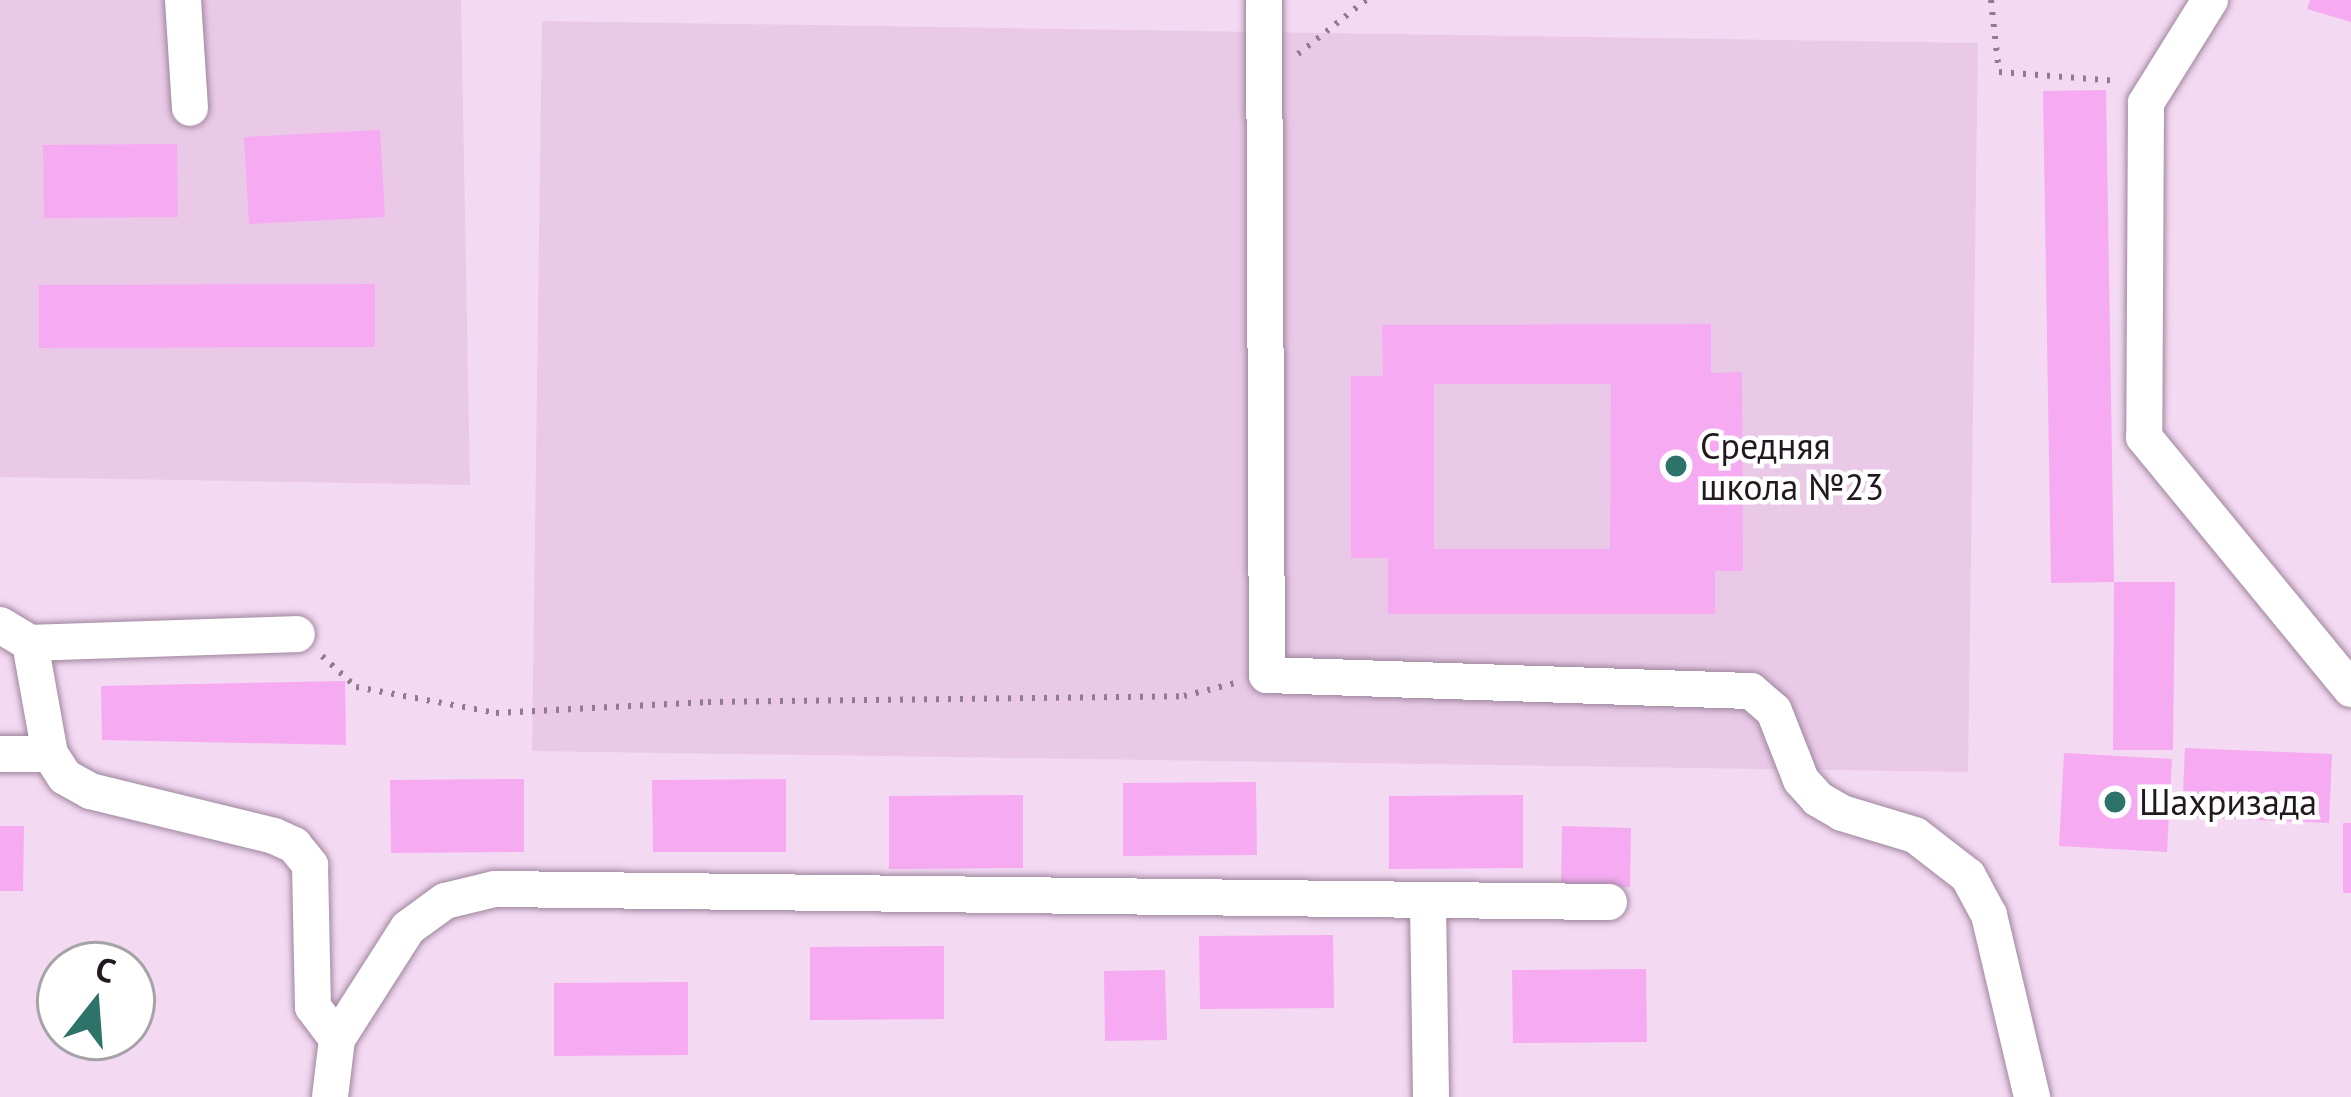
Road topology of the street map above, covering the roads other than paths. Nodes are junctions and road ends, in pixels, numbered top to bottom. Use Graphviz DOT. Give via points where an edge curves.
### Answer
graph roads {
  1 [pos="183,0"];
  2 [pos="1264,0"];
  3 [pos="2210,0"];
  4 [pos="190,108"];
  5 [pos="15,634"];
  6 [pos="297,634"];
  7 [pos="2351,688"];
  8 [pos="0,754"];
  9 [pos="50,754"];
  10 [pos="1609,902"];
  11 [pos="1428,904"];
  12 [pos="338,1039"];
  13 [pos="329,1097"];
  14 [pos="1431,1097"];
  15 [pos="2032,1097"];
  1 -- 4 [label="street"];
  2 -- 15 [label="street" via="1267,675 1751,691 1774,712 1801,780 1818,799 1915,835 1968,875 1989,915"];
  3 -- 7 [label="street" via="2146,104 2144,436"];
  5 -- 6 [label="street"];
  5 -- 9 [label="street"];
  8 -- 9 [label="street"];
  9 -- 12 [label="street" via="65,777 90,790 294,845 315,882 314,1007"];
  10 -- 11 [label="street"];
  11 -- 12 [label="street" via="495,889 445,902 408,928"];
  11 -- 14 [label="street"];
  12 -- 13 [label="street"];
}
